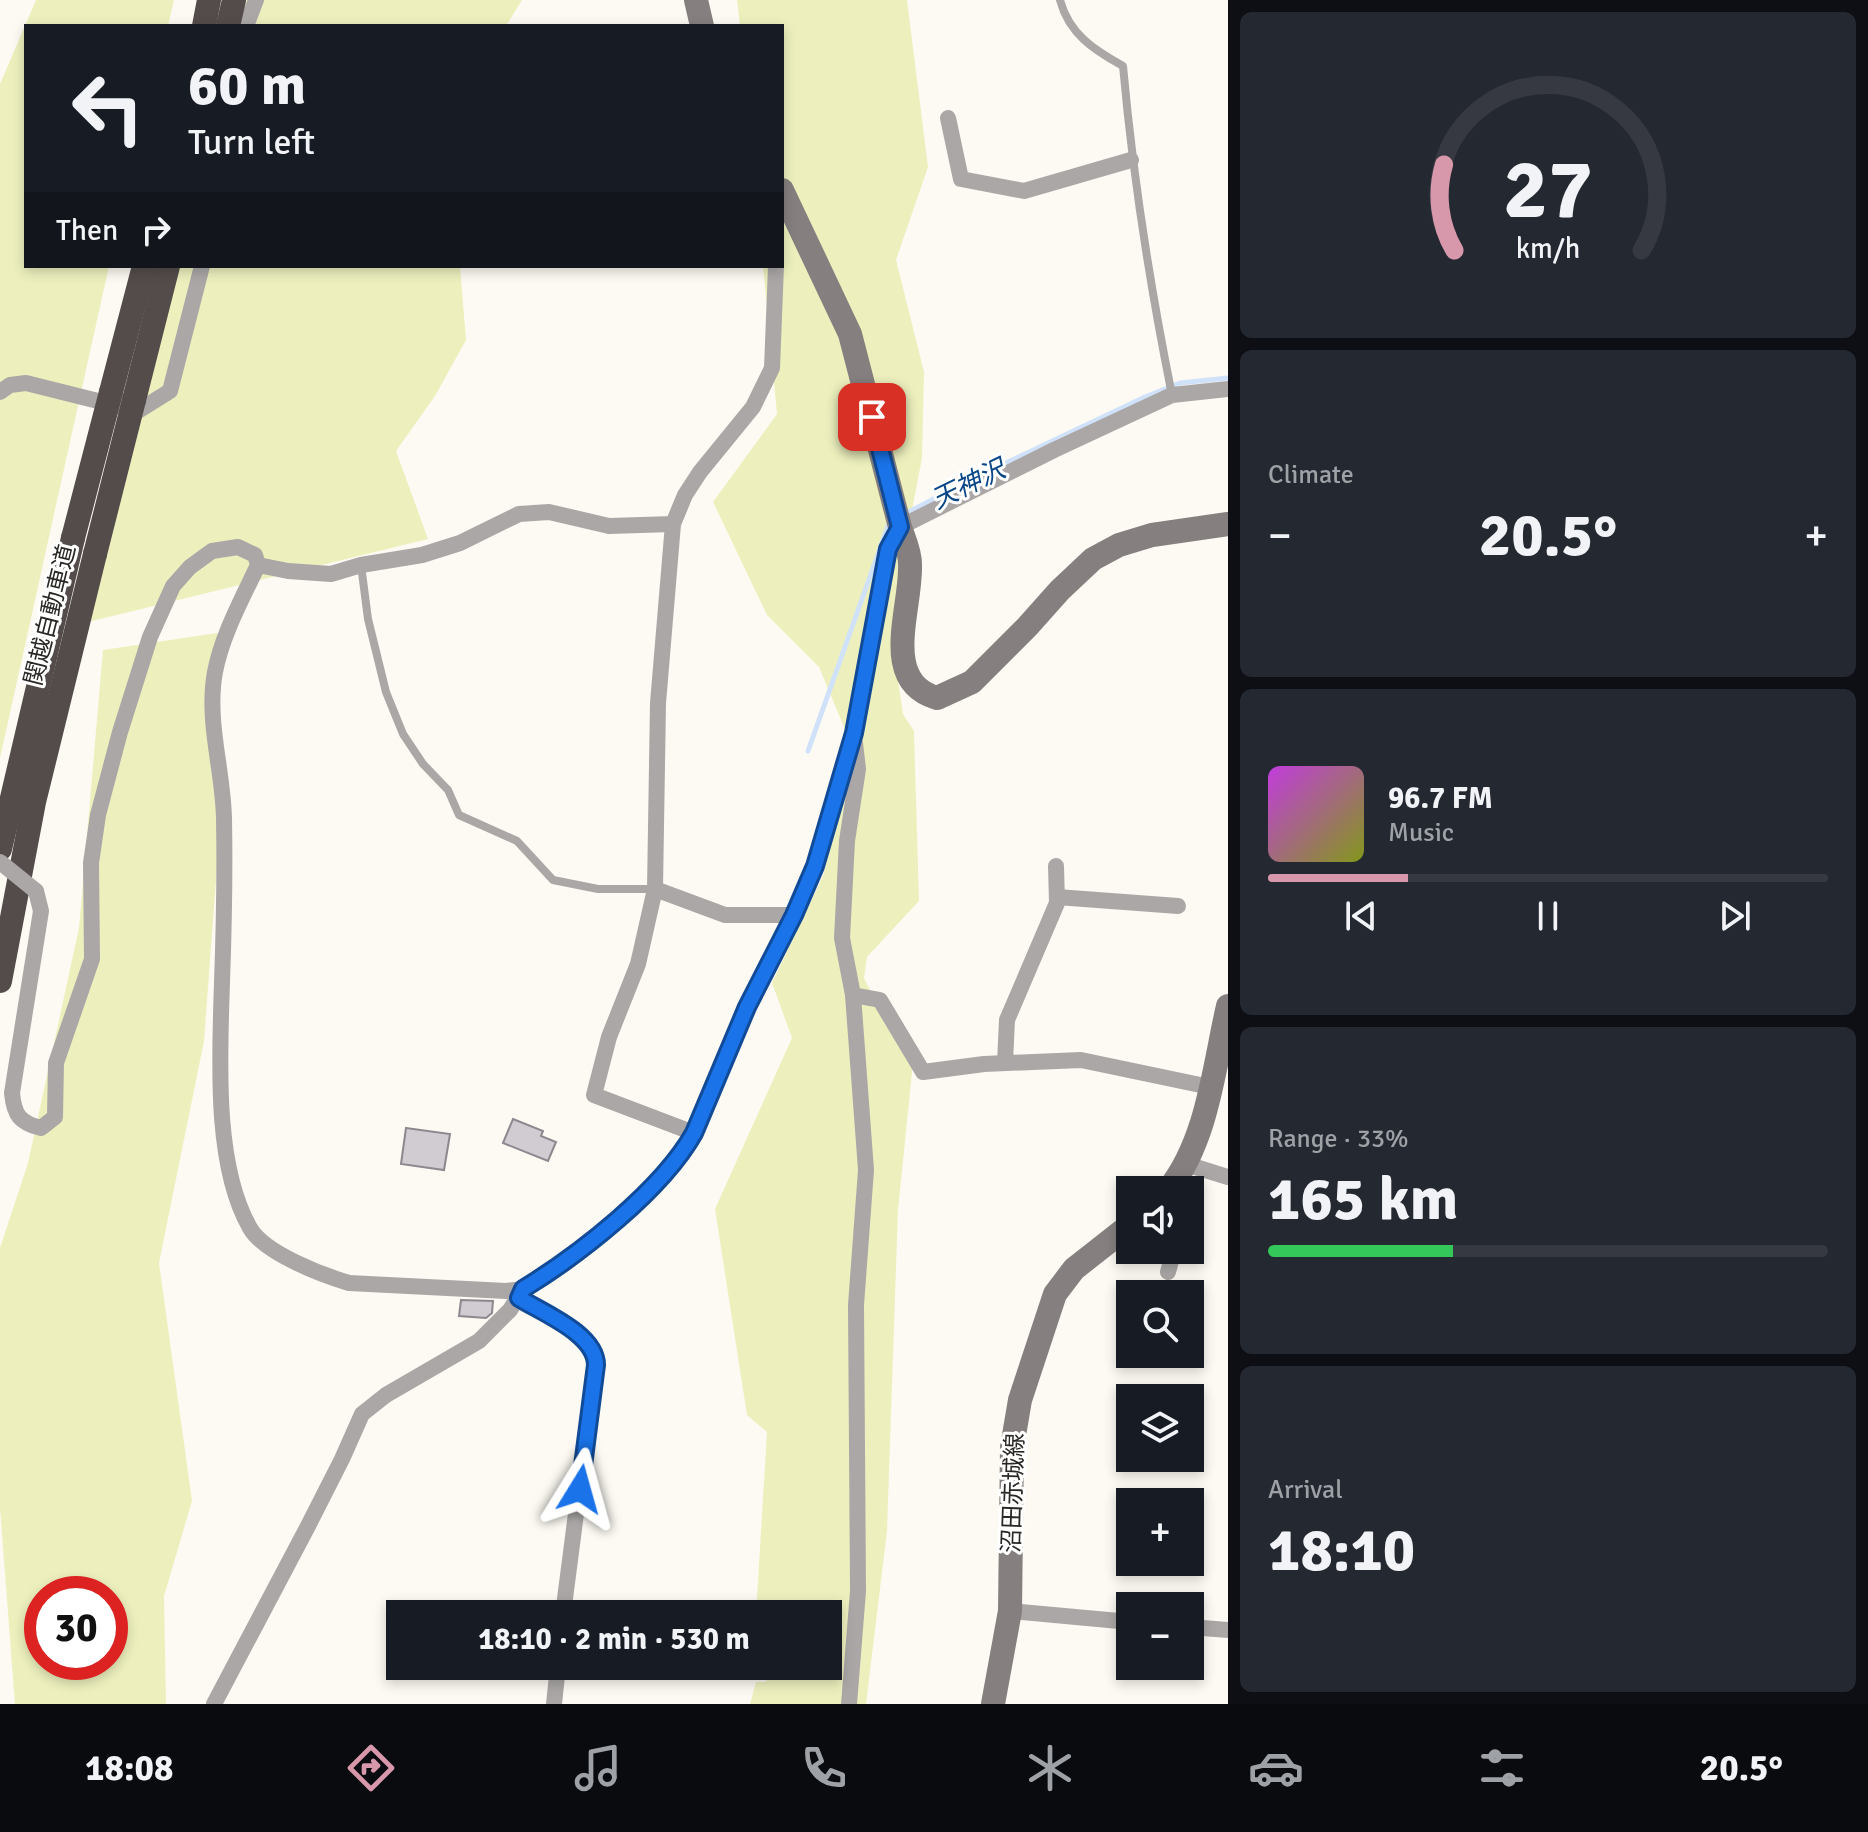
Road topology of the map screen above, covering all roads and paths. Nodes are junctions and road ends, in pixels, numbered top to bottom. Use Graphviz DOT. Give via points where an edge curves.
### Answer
graph roads {
  1 [pos="209,0"];
  2 [pos="234,0"];
  3 [pos="256,0"];
  4 [pos="696,0"];
  5 [pos="1060,0"];
  6 [pos="204,24"];
  7 [pos="228,24"];
  8 [pos="247,24"];
  9 [pos="702,24"];
  10 [pos="948,118"];
  11 [pos="1131,160"];
  12 [pos="784,194"];
  13 [pos="144,268"];
  14 [pos="167,268"];
  15 [pos="201,268"];
  16 [pos="776,268"];
  17 [pos="1228,389"];
  18 [pos="0,392"];
  19 [pos="1172,395"];
  20 [pos="122,396"];
  21 [pos="673,524"];
  22 [pos="1228,524"];
  23 [pos="900,527"];
  24 [pos="258,565"];
  25 [pos="361,565"];
  26 [pos="854,733"];
  27 [pos="0,849"];
  28 [pos="0,862"];
  29 [pos="1056,866"];
  30 [pos="655,889"];
  31 [pos="1057,897"];
  32 [pos="1178,906"];
  33 [pos="794,915"];
  34 [pos="0,981"];
  35 [pos="853,995"];
  36 [pos="1228,1006"];
  37 [pos="1005,1063"];
  38 [pos="1210,1087"];
  39 [pos="694,1133"];
  40 [pos="1180,1176"];
  41 [pos="1228,1177"];
  42 [pos="1204,1179"];
  43 [pos="1116,1235"];
  44 [pos="1170,1264"];
  45 [pos="1168,1272"];
  46 [pos="521,1293"];
  47 [pos="565,1600"];
  48 [pos="1010,1611"];
  49 [pos="1116,1621"];
  50 [pos="1204,1628"];
  51 [pos="1228,1630"];
  52 [pos="557,1680"];
  53 [pos="214,1704"];
  54 [pos="554,1704"];
  55 [pos="849,1704"];
  56 [pos="993,1704"];
  1 -- 6 [label="highway"];
  2 -- 7 [label="highway"];
  3 -- 8 [label="street"];
  4 -- 9 [label="street"];
  5 -- 11 [label="lane" via="1075,31 1091,48 1123,66"];
  10 -- 11 [label="street" via="961,179 1024,191"];
  11 -- 19 [label="lane"];
  12 -- 23 [label="street" via="850,334"];
  13 -- 20 [label="highway, 関越自動車道"];
  14 -- 20 [label="highway, 関越自動車道"];
  15 -- 18 [label="street" via="170,391 138,411 26,383"];
  16 -- 21 [label="street" via="772,368 753,407 685,495"];
  17 -- 19 [label="street"];
  19 -- 23 [label="street"];
  20 -- 27 [label="highway, 関越自動車道, bridge" via="73,538"];
  20 -- 34 [label="highway, 関越自動車道, bridge" via="95,554 34,802"];
  21 -- 25 [label="street" via="609,526 549,512 519,514 460,543"];
  21 -- 30 [label="street" via="658,703"];
  22 -- 23 [label="street" via="1152,535 1093,559 972,682 937,698 921,694 903,666 911,568"];
  23 -- 26 [label="street" via="888,549"];
  24 -- 25 [label="street" via="331,574"];
  24 -- 28 [label="street, bridge" via="255,555 238,547 212,551 173,586 150,637 98,815 91,863 92,959 56,1063 55,1117 41,1128 25,1124 14,1112 12,1093 41,911 36,891"];
  24 -- 46 [label="street" via="215,671 213,698 224,812 220,1051 224,1131 236,1194 251,1230 287,1257 327,1277 349,1283"];
  25 -- 30 [label="lane" via="386,692 403,734 448,790 459,815 517,841 553,880 598,889"];
  26 -- 33 [label="street" via="815,866"];
  26 -- 35 [label="street" via="858,769 847,841 842,938"];
  29 -- 31 [label="street"];
  30 -- 33 [label="street" via="725,915"];
  30 -- 39 [label="street" via="638,964 609,1037 594,1095"];
  31 -- 32 [label="street"];
  31 -- 37 [label="street" via="1007,1020"];
  33 -- 39 [label="street" via="756,987"];
  35 -- 37 [label="street" via="880,1000 923,1072"];
  35 -- 55 [label="street" via="866,1170 856,1305 858,1591"];
  36 -- 38 [label="street"];
  37 -- 38 [label="street" via="1081,1060"];
  38 -- 40 [label="street" via="1203,1120"];
  39 -- 46 [label="street" via="666,1172 588,1244"];
  41 -- 42 [label="street"];
  43 -- 48 [label="street, 沼田赤城線" via="1064,1281 1048,1312 1024,1388 1012,1447"];
  44 -- 45 [label="street"];
  46 -- 47 [label="street" via="583,1337 596,1359"];
  46 -- 53 [label="street" via="479,1341 362,1414"];
  48 -- 49 [label="street"];
  48 -- 56 [label="street, 沼田赤城線"];
  50 -- 51 [label="street"];
  52 -- 54 [label="street"];
}
